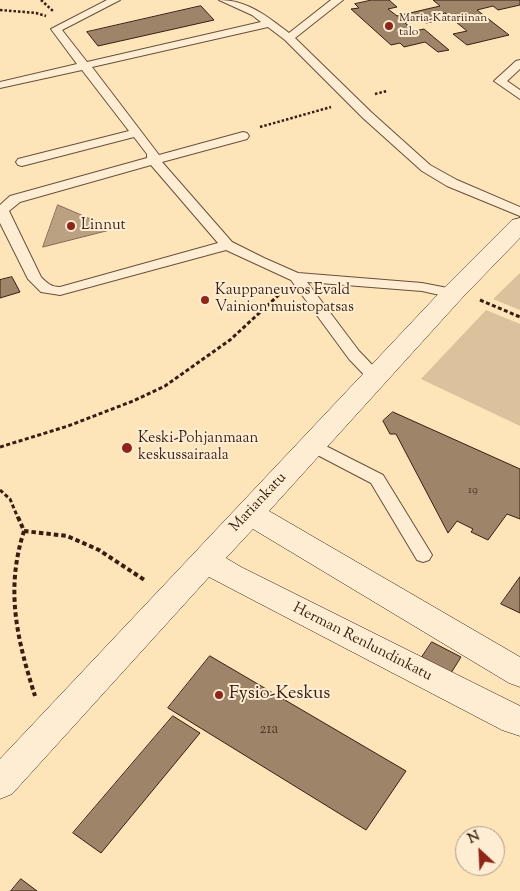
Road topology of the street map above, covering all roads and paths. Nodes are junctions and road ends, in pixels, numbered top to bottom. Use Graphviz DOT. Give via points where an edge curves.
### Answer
graph roads {
  1 [pos="115,0"];
  2 [pos="224,0"];
  3 [pos="338,0"];
  4 [pos="0,10"];
  5 [pos="70,23"];
  6 [pos="271,23"];
  7 [pos="290,38"];
  8 [pos="520,63"];
  9 [pos="84,67"];
  10 [pos="0,85"];
  11 [pos="388,91"];
  12 [pos="520,95"];
  13 [pos="352,101"];
  14 [pos="258,127"];
  15 [pos="135,133"];
  16 [pos="243,136"];
  17 [pos="154,160"];
  18 [pos="22,162"];
  19 [pos="520,212"];
  20 [pos="520,225"];
  21 [pos="227,245"];
  22 [pos="296,277"];
  23 [pos="466,297"];
  24 [pos="520,317"];
  25 [pos="375,377"];
  26 [pos="312,445"];
  27 [pos="0,447"];
  28 [pos="0,490"];
  29 [pos="250,513"];
  30 [pos="24,530"];
  31 [pos="423,555"];
  32 [pos="206,560"];
  33 [pos="146,580"];
  34 [pos="520,673"];
  35 [pos="35,696"];
  36 [pos="520,720"];
  37 [pos="0,783"];
  1 -- 5 [label="lane"];
  2 -- 6 [label="lane"];
  3 -- 7 [label="lane" via="316,14"];
  4 -- 5 [label="path" via="36,13"];
  5 -- 9 [label="lane" via="56,29"];
  6 -- 7 [label="lane"];
  6 -- 9 [label="lane"];
  7 -- 13 [label="lane"];
  8 -- 12 [label="lane" via="500,81"];
  9 -- 10 [label="lane"];
  9 -- 15 [label="lane"];
  11 -- 13 [label="path"];
  13 -- 14 [label="path"];
  13 -- 19 [label="lane" via="426,168 452,184"];
  15 -- 17 [label="lane" via="153,154"];
  15 -- 18 [label="lane"];
  16 -- 17 [label="lane"];
  17 -- 21 [label="lane"];
  17 -- 21 [label="lane" via="31,194 2,210 2,216 35,280 42,288 60,292"];
  20 -- 23 [label="street, Mariankatu"];
  21 -- 22 [label="lane"];
  22 -- 23 [label="lane" via="422,287"];
  22 -- 25 [label="lane" via="354,356"];
  22 -- 27 [label="path" via="266,308 173,381 82,422"];
  23 -- 24 [label="path"];
  23 -- 25 [label="street, Mariankatu"];
  25 -- 26 [label="street, Mariankatu"];
  26 -- 29 [label="street, Mariankatu"];
  26 -- 31 [label="lane" via="376,479"];
  28 -- 30 [label="path" via="10,499"];
  29 -- 32 [label="street, Mariankatu"];
  29 -- 34 [label="street"];
  30 -- 33 [label="path" via="67,536 99,550"];
  30 -- 35 [label="path" via="16,550 14,604 20,649"];
  32 -- 36 [label="street, Herman Renlundinkatu" via="230,576 514,720"];
  32 -- 37 [label="street, Mariankatu"];
}
